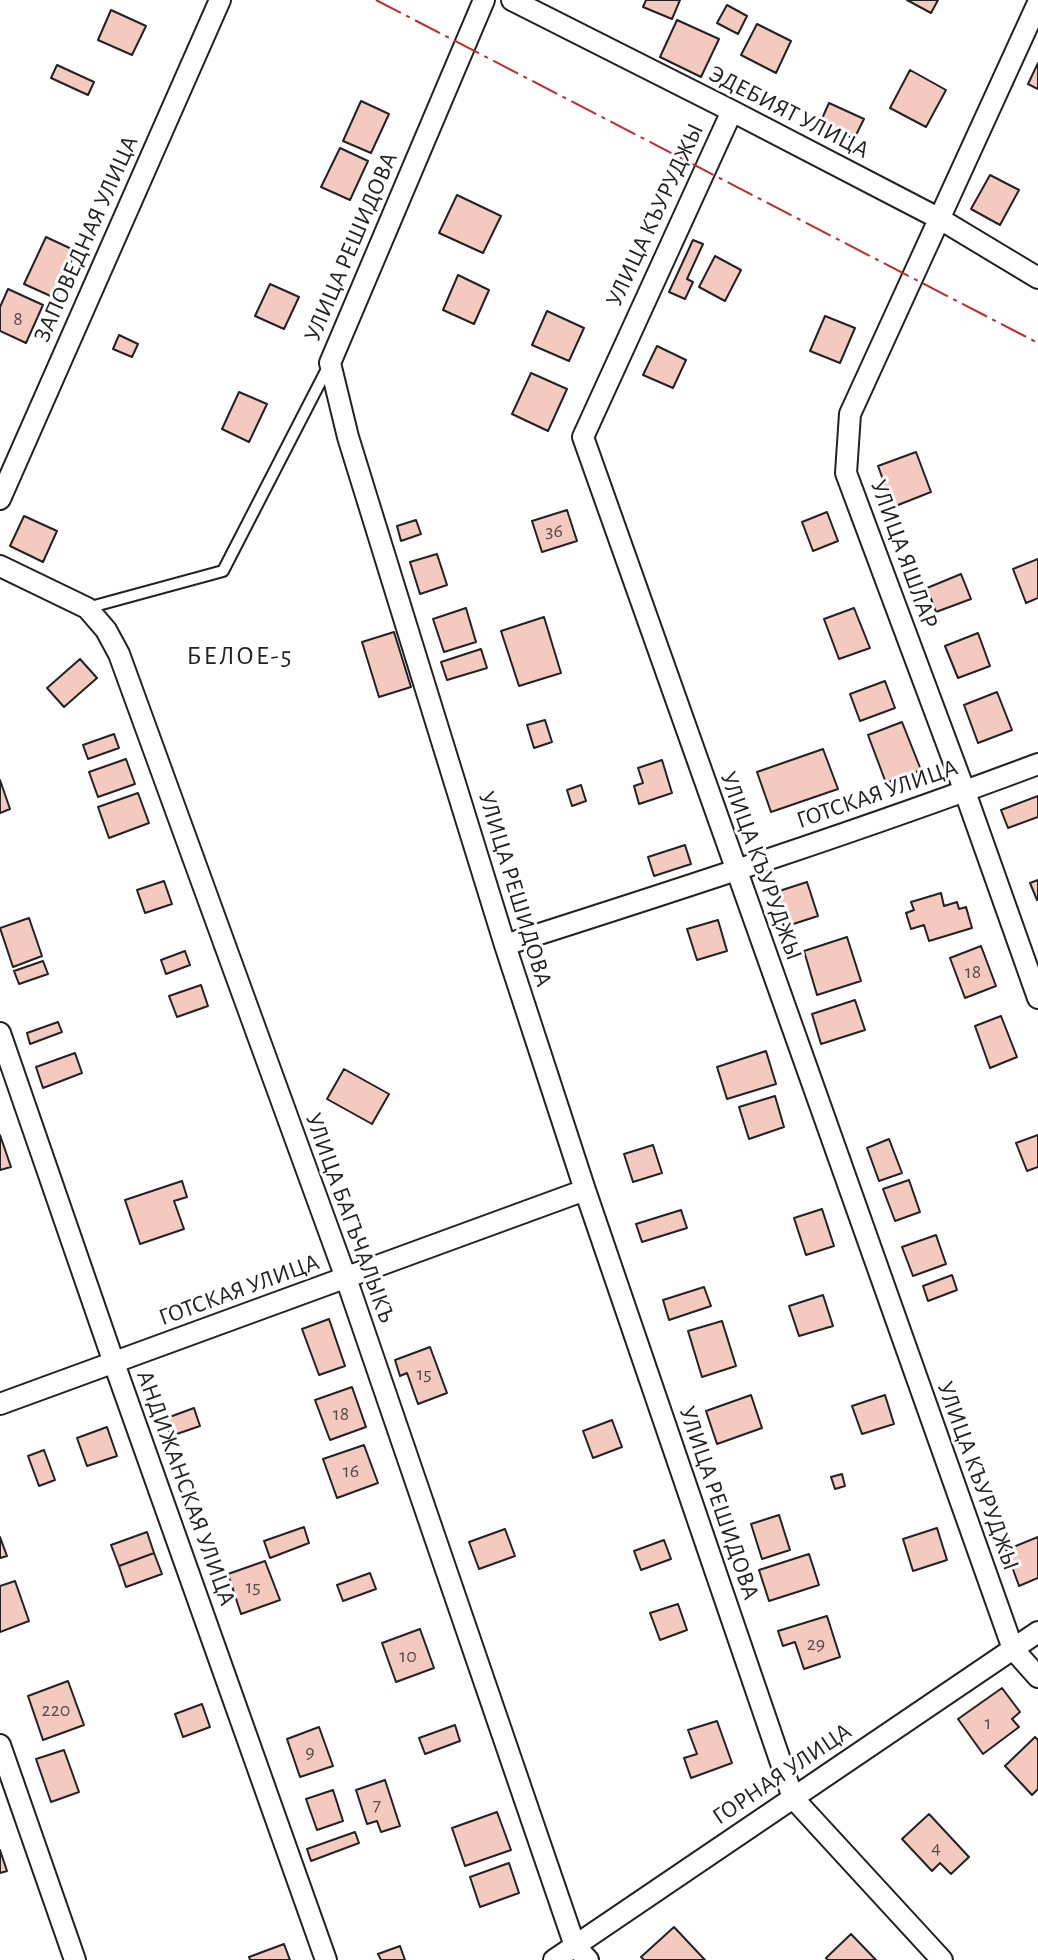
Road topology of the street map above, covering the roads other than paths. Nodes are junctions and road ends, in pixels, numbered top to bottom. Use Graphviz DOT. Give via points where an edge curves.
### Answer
graph roads {
  1 [pos="220,0"];
  2 [pos="484,0"];
  3 [pos="512,0"];
  4 [pos="1038,3"];
  5 [pos="732,111"];
  6 [pos="940,219"];
  7 [pos="1038,278"];
  8 [pos="330,363"];
  9 [pos="0,499"];
  10 [pos="0,566"];
  11 [pos="87,608"];
  12 [pos="1038,764"];
  13 [pos="965,792"];
  14 [pos="736,872"];
  15 [pos="505,945"];
  16 [pos="1038,998"];
  17 [pos="0,1033"];
  18 [pos="585,1190"];
  19 [pos="346,1278"];
  20 [pos="114,1363"];
  21 [pos="0,1404"];
  22 [pos="1038,1632"];
  23 [pos="1013,1649"];
  24 [pos="1038,1677"];
  25 [pos="0,1745"];
  26 [pos="793,1798"];
  27 [pos="582,1953"];
  28 [pos="75,1960"];
  29 [pos="326,1960"];
  30 [pos="554,1960"];
  31 [pos="942,1960"];
  1 -- 9 [label="street, ЗАПОВЕДНАЯ УЛИЦА"];
  2 -- 8 [label="street, УЛИЦА РЕШИДОВА"];
  3 -- 5 [label="street, ЭДЕБИЯТ УЛИЦА"];
  4 -- 6 [label="street, УЛИЦА ЯШЛАР"];
  5 -- 6 [label="street, ЭДЕБИЯТ УЛИЦА"];
  5 -- 14 [label="street, УЛИЦА КЪУРУДЖЫ" via="583,437"];
  6 -- 7 [label="street, ЭДЕБИЯТ УЛИЦА"];
  6 -- 13 [label="street, УЛИЦА ЯШЛАР" via="850,414 846,473"];
  8 -- 11 [label="lane" via="223,571"];
  8 -- 15 [label="street, УЛИЦА РЕШИДОВА" via="348,437"];
  10 -- 11 [label="street, УЛИЦА БАГЪЧАЛЫКЪ"];
  11 -- 19 [label="street, УЛИЦА БАГЪЧАЛЫКЪ" via="119,654"];
  12 -- 13 [label="street, ГОТСКАЯ УЛИЦА"];
  13 -- 14 [label="street, ГОТСКАЯ УЛИЦА"];
  13 -- 16 [label="street, УЛИЦА ЯШЛАР"];
  14 -- 15 [label="street, ГОТСКАЯ УЛИЦА"];
  14 -- 23 [label="street, УЛИЦА КЪУРУДЖЫ"];
  15 -- 18 [label="street, УЛИЦА РЕШИДОВА"];
  17 -- 20 [label="street, АНДИЖАНСКАЯ УЛИЦА"];
  18 -- 19 [label="street, ГОТСКАЯ УЛИЦА"];
  18 -- 26 [label="street, УЛИЦА РЕШИДОВА"];
  19 -- 20 [label="street, ГОТСКАЯ УЛИЦА"];
  19 -- 27 [label="street, УЛИЦА БАГЪЧАЛЫКЪ"];
  20 -- 21 [label="street, ГОТСКАЯ УЛИЦА"];
  20 -- 29 [label="street, АНДИЖАНСКАЯ УЛИЦА"];
  22 -- 23 [label="street, ГОРНАЯ УЛИЦА"];
  23 -- 24 [label="street"];
  23 -- 26 [label="street, ГОРНАЯ УЛИЦА"];
  25 -- 28 [label="street"];
  26 -- 27 [label="street, ГОРНАЯ УЛИЦА"];
  26 -- 31 [label="street"];
  27 -- 30 [label="street, ГОРНАЯ УЛИЦА"];
}
